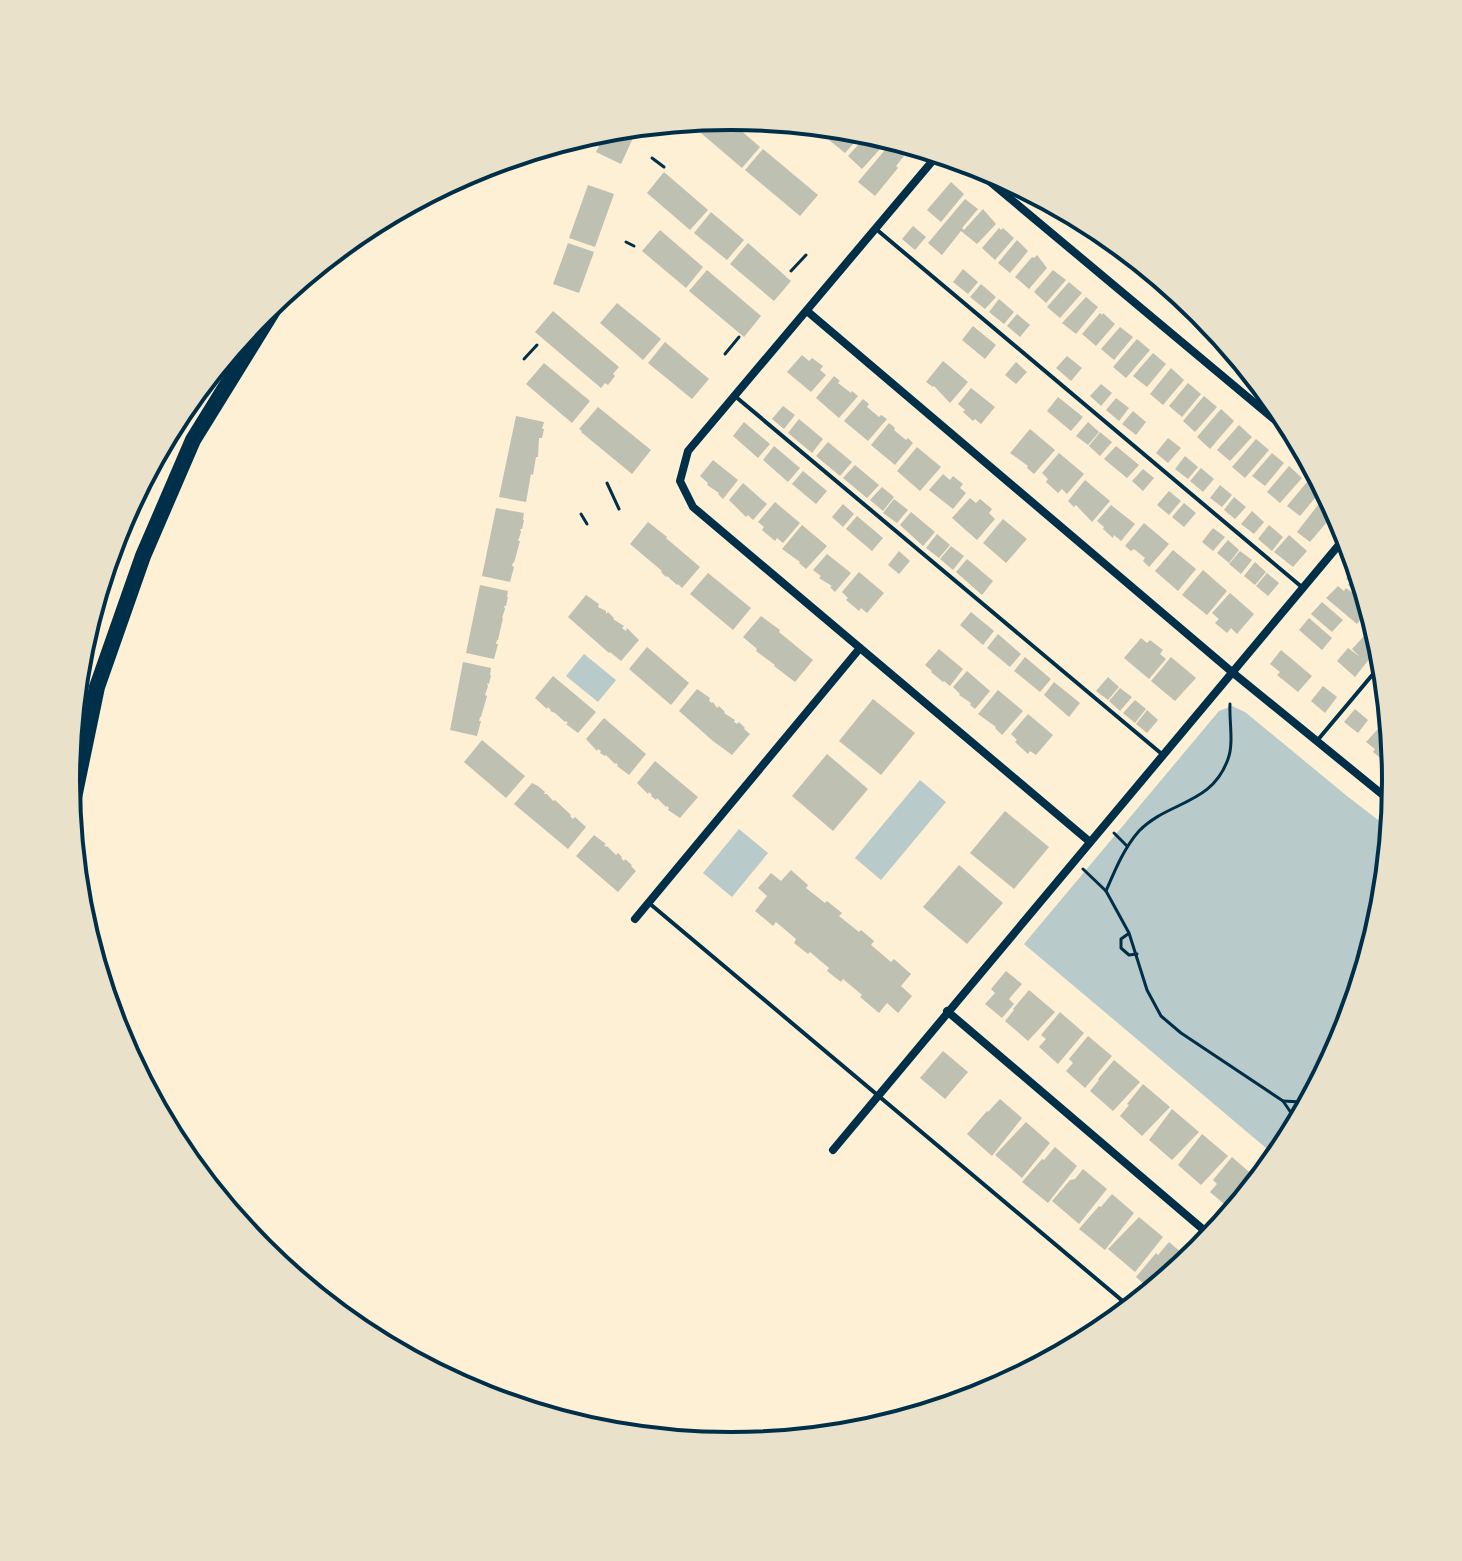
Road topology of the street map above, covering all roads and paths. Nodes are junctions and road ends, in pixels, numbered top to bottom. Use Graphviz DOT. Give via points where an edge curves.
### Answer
graph roads {
  1 [pos="652,158"];
  2 [pos="932,162"];
  3 [pos="664,167"];
  4 [pos="995,186"];
  5 [pos="876,228"];
  6 [pos="626,242"];
  7 [pos="634,246"];
  8 [pos="806,255"];
  9 [pos="791,271"];
  10 [pos="807,311"];
  11 [pos="260,332"];
  12 [pos="739,337"];
  13 [pos="537,345"];
  14 [pos="725,354"];
  15 [pos="524,359"];
  16 [pos="735,396"];
  17 [pos="1269,415"];
  18 [pos="607,483"];
  19 [pos="619,509"];
  20 [pos="581,514"];
  21 [pos="587,524"];
  22 [pos="1338,546"];
  23 [pos="1303,588"];
  24 [pos="860,648"];
  25 [pos="1232,672"];
  26 [pos="1373,675"];
  27 [pos="1230,704"];
  28 [pos="1316,742"];
  29 [pos="1163,755"];
  30 [pos="80,767"];
  31 [pos="1382,794"];
  32 [pos="1114,833"];
  33 [pos="1090,842"];
  34 [pos="1127,846"];
  35 [pos="1083,869"];
  36 [pos="1106,891"];
  37 [pos="649,902"];
  38 [pos="635,919"];
  39 [pos="1129,933"];
  40 [pos="1137,954"];
  41 [pos="947,1011"];
  42 [pos="878,1095"];
  43 [pos="1283,1101"];
  44 [pos="1297,1102"];
  45 [pos="1291,1113"];
  46 [pos="833,1150"];
  47 [pos="1202,1229"];
  48 [pos="1122,1301"];
  1 -- 3 [label="path"];
  2 -- 5 [label="street"];
  4 -- 17 [label="street"];
  5 -- 10 [label="street"];
  5 -- 23 [label="lane"];
  6 -- 7 [label="path"];
  8 -- 9 [label="path"];
  10 -- 16 [label="street"];
  10 -- 25 [label="street"];
  11 -- 30 [label="highway" via="193,440 143,556 97,687"];
  12 -- 14 [label="path"];
  13 -- 15 [label="path"];
  16 -- 24 [label="street" via="688,451 680,481 693,507"];
  16 -- 29 [label="lane"];
  18 -- 19 [label="path"];
  20 -- 21 [label="path"];
  22 -- 23 [label="street"];
  23 -- 25 [label="street"];
  24 -- 33 [label="street"];
  24 -- 37 [label="street"];
  25 -- 28 [label="street"];
  25 -- 29 [label="street"];
  26 -- 28 [label="lane"];
  27 -- 34 [label="path" via="1230,752 1218,778 1203,794 1151,820"];
  28 -- 31 [label="street"];
  29 -- 33 [label="street"];
  32 -- 34 [label="path"];
  33 -- 41 [label="street"];
  34 -- 36 [label="path"];
  35 -- 36 [label="path"];
  36 -- 39 [label="path"];
  37 -- 38 [label="street"];
  37 -- 42 [label="lane"];
  39 -- 40 [label="path"];
  39 -- 40 [label="path" via="1121,939 1121,948"];
  40 -- 43 [label="path" via="1147,990 1169,1024"];
  41 -- 42 [label="street"];
  41 -- 47 [label="street"];
  42 -- 46 [label="street"];
  42 -- 48 [label="lane"];
  43 -- 44 [label="path"];
  43 -- 45 [label="path"];
}
